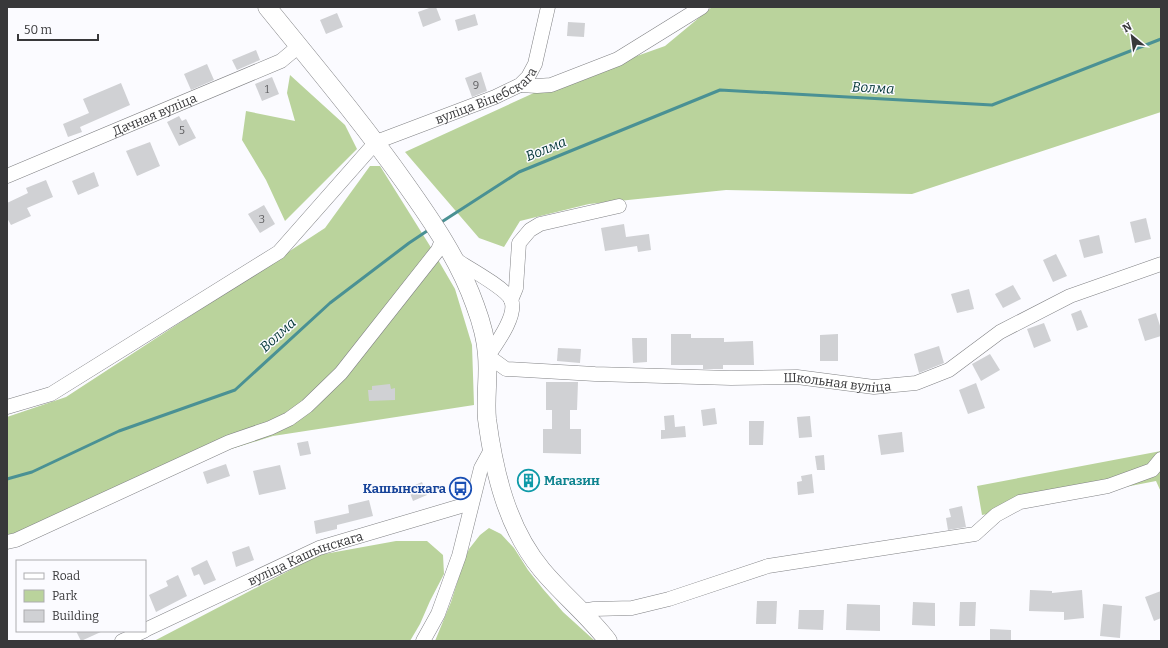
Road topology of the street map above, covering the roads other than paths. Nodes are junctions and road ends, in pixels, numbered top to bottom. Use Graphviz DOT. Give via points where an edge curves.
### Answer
graph roads {
  1 [pos="267,7"];
  2 [pos="548,7"];
  3 [pos="702,7"];
  4 [pos="299,46"];
  5 [pos="520,85"];
  6 [pos="376,142"];
  7 [pos="7,176"];
  8 [pos="619,206"];
  9 [pos="443,238"];
  10 [pos="456,260"];
  11 [pos="1161,264"];
  12 [pos="511,300"];
  13 [pos="488,356"];
  14 [pos="506,369"];
  15 [pos="487,384"];
  16 [pos="7,407"];
  17 [pos="492,448"];
  18 [pos="1161,459"];
  19 [pos="472,503"];
  20 [pos="7,542"];
  21 [pos="582,611"];
  22 [pos="146,630"];
  23 [pos="142,632"];
  24 [pos="122,641"];
  25 [pos="423,641"];
  26 [pos="608,641"];
  1 -- 4 [label="main road"];
  2 -- 5 [label="street, вуліца Віцебскага" via="535,64"];
  3 -- 5 [label="street" via="618,59 551,85"];
  4 -- 6 [label="main road"];
  4 -- 7 [label="street, Дачная вуліца" via="281,61"];
  5 -- 6 [label="street, вуліца Віцебскага"];
  6 -- 9 [label="main road"];
  6 -- 16 [label="street" via="279,252 51,394"];
  8 -- 12 [label="street" via="540,224 530,230 519,243 516,288"];
  9 -- 10 [label="main road"];
  9 -- 20 [label="street" via="438,250 340,373 307,406 289,419 229,442"];
  10 -- 12 [label="street" via="505,292"];
  10 -- 13 [label="main road" via="476,305"];
  11 -- 14 [label="street, Школьная вуліца" via="1064,299 1000,332 948,370 916,383 874,387 797,377 731,378"];
  12 -- 13 [label="street" via="512,311 507,324"];
  13 -- 14 [label="street"];
  13 -- 15 [label="main road"];
  14 -- 15 [label="street"];
  15 -- 17 [label="main road" via="487,417"];
  17 -- 19 [label="street" via="481,468"];
  17 -- 21 [label="main road" via="506,506 526,547 542,570"];
  18 -- 21 [label="street" via="1152,470 1108,486 1020,502 996,515 975,534 768,566 669,599 632,608"];
  19 -- 22 [label="street, вуліца Кашынскага" via="319,548"];
  19 -- 25 [label="street" via="458,556 438,614"];
  21 -- 26 [label="main road"];
  23 -- 24 [label="street, вуліца Кашынскага"];
}
